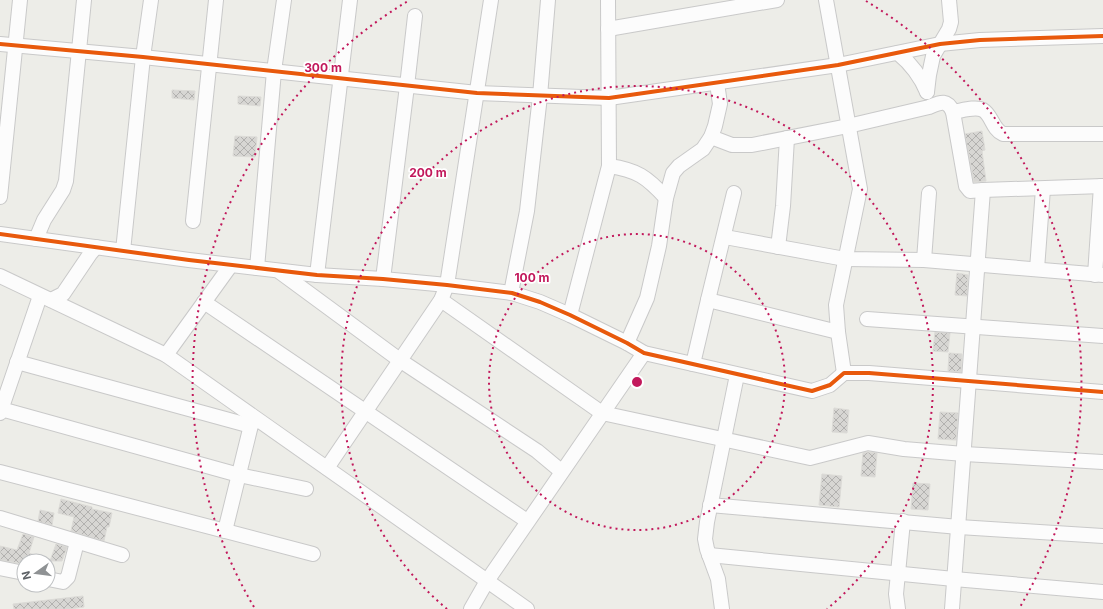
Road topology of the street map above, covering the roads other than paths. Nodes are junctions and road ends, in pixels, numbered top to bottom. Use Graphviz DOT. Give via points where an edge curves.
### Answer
graph roads {
  1 [pos="20,0"];
  2 [pos="84,0"];
  3 [pos="151,0"];
  4 [pos="216,0"];
  5 [pos="284,0"];
  6 [pos="350,0"];
  7 [pos="491,0"];
  8 [pos="548,0"];
  9 [pos="608,0"];
  10 [pos="777,0"];
  11 [pos="826,0"];
  12 [pos="949,0"];
  13 [pos="414,16"];
  14 [pos="608,29"];
  15 [pos="1103,36"];
  16 [pos="0,44"];
  17 [pos="940,44"];
  18 [pos="15,46"];
  19 [pos="79,52"];
  20 [pos="898,53"];
  21 [pos="143,57"];
  22 [pos="209,64"];
  23 [pos="838,65"];
  24 [pos="274,71"];
  25 [pos="341,78"];
  26 [pos="717,83"];
  27 [pos="407,86"];
  28 [pos="927,92"];
  29 [pos="477,93"];
  30 [pos="540,96"];
  31 [pos="609,98"];
  32 [pos="929,106"];
  33 [pos="953,112"];
  34 [pos="848,126"];
  35 [pos="1103,134"];
  36 [pos="711,137"];
  37 [pos="787,138"];
  38 [pos="609,166"];
  39 [pos="1102,186"];
  40 [pos="1043,189"];
  41 [pos="983,190"];
  42 [pos="734,193"];
  43 [pos="929,193"];
  44 [pos="0,197"];
  45 [pos="666,198"];
  46 [pos="193,221"];
  47 [pos="0,234"];
  48 [pos="725,238"];
  49 [pos="36,239"];
  50 [pos="96,247"];
  51 [pos="778,247"];
  52 [pos="123,251"];
  53 [pos="845,259"];
  54 [pos="924,260"];
  55 [pos="231,265"];
  56 [pos="978,265"];
  57 [pos="257,268"];
  58 [pos="278,270"];
  59 [pos="1036,270"];
  60 [pos="317,275"];
  61 [pos="1099,275"];
  62 [pos="0,276"];
  63 [pos="383,279"];
  64 [pos="447,284"];
  65 [pos="511,293"];
  66 [pos="46,298"];
  67 [pos="441,300"];
  68 [pos="708,300"];
  69 [pos="204,302"];
  70 [pos="570,315"];
  71 [pos="867,319"];
  72 [pos="974,326"];
  73 [pos="838,332"];
  74 [pos="1103,336"];
  75 [pos="627,343"];
  76 [pos="644,353"];
  77 [pos="166,355"];
  78 [pos="401,361"];
  79 [pos="18,362"];
  80 [pos="693,364"];
  81 [pos="844,372"];
  82 [pos="737,375"];
  83 [pos="970,381"];
  84 [pos="1103,392"];
  85 [pos="1,411"];
  86 [pos="365,412"];
  87 [pos="602,413"];
  88 [pos="252,421"];
  89 [pos="723,439"];
  90 [pos="964,454"];
  91 [pos="1103,462"];
  92 [pos="327,468"];
  93 [pos="0,472"];
  94 [pos="562,472"];
  95 [pos="239,475"];
  96 [pos="306,489"];
  97 [pos="710,505"];
  98 [pos="0,518"];
  99 [pos="527,521"];
  100 [pos="903,521"];
  101 [pos="959,527"];
  102 [pos="225,531"];
  103 [pos="1103,536"];
  104 [pos="77,542"];
  105 [pos="313,554"];
  106 [pos="709,555"];
  107 [pos="122,556"];
  108 [pos="0,568"];
  109 [pos="16,571"];
  110 [pos="897,573"];
  111 [pos="954,579"];
  112 [pos="56,581"];
  113 [pos="487,581"];
  114 [pos="1103,592"];
  115 [pos="471,609"];
  116 [pos="527,609"];
  117 [pos="722,609"];
  118 [pos="898,609"];
  119 [pos="952,609"];
  1 -- 18 [label="street"];
  2 -- 19 [label="street"];
  3 -- 21 [label="street"];
  4 -- 22 [label="street"];
  5 -- 24 [label="street"];
  6 -- 25 [label="street"];
  7 -- 29 [label="street"];
  8 -- 30 [label="street"];
  9 -- 14 [label="street"];
  10 -- 14 [label="street"];
  11 -- 23 [label="street"];
  12 -- 17 [label="street" via="951,22"];
  13 -- 27 [label="street"];
  14 -- 31 [label="street"];
  15 -- 17 [label="street" via="980,40"];
  16 -- 18 [label="street"];
  17 -- 20 [label="street"];
  17 -- 28 [label="street" via="933,56"];
  18 -- 19 [label="street"];
  18 -- 44 [label="street"];
  19 -- 21 [label="street"];
  19 -- 49 [label="street" via="66,182"];
  20 -- 23 [label="street"];
  20 -- 28 [label="street" via="922,81"];
  21 -- 22 [label="street"];
  21 -- 52 [label="street"];
  22 -- 24 [label="street"];
  22 -- 46 [label="street"];
  23 -- 26 [label="street"];
  23 -- 34 [label="street"];
  24 -- 25 [label="street"];
  24 -- 57 [label="street"];
  25 -- 27 [label="street"];
  25 -- 60 [label="street"];
  26 -- 31 [label="street"];
  26 -- 36 [label="street" via="720,104"];
  27 -- 29 [label="street"];
  27 -- 63 [label="street"];
  28 -- 32 [label="street"];
  29 -- 30 [label="street"];
  29 -- 64 [label="street"];
  30 -- 31 [label="street"];
  30 -- 65 [label="street" via="527,211"];
  31 -- 38 [label="street"];
  32 -- 33 [label="street" via="940,102 946,103"];
  32 -- 34 [label="street"];
  33 -- 35 [label="street" via="983,110 998,132 1003,134"];
  33 -- 41 [label="street" via="967,189"];
  34 -- 37 [label="street"];
  34 -- 53 [label="street" via="860,189"];
  36 -- 37 [label="street" via="732,145 752,145"];
  36 -- 45 [label="street" via="703,149 673,173"];
  37 -- 51 [label="street"];
  38 -- 45 [label="street" via="625,168 644,176"];
  38 -- 70 [label="street"];
  39 -- 40 [label="street"];
  39 -- 61 [label="street"];
  40 -- 41 [label="street"];
  40 -- 59 [label="street"];
  41 -- 56 [label="street"];
  42 -- 48 [label="street"];
  43 -- 54 [label="street"];
  45 -- 75 [label="street" via="659,246 647,298"];
  47 -- 49 [label="street"];
  48 -- 51 [label="street"];
  48 -- 68 [label="street"];
  49 -- 50 [label="street"];
  50 -- 52 [label="street"];
  50 -- 66 [label="street" via="64,294"];
  51 -- 53 [label="street"];
  52 -- 55 [label="street"];
  53 -- 54 [label="street"];
  53 -- 73 [label="street" via="836,305"];
  54 -- 56 [label="street"];
  55 -- 57 [label="street"];
  55 -- 69 [label="street"];
  56 -- 59 [label="street"];
  56 -- 72 [label="street"];
  57 -- 58 [label="street"];
  58 -- 60 [label="street"];
  58 -- 78 [label="street"];
  59 -- 61 [label="street"];
  60 -- 63 [label="street"];
  62 -- 66 [label="street"];
  63 -- 64 [label="street"];
  64 -- 65 [label="street"];
  64 -- 67 [label="street"];
  65 -- 70 [label="street"];
  66 -- 77 [label="street"];
  66 -- 79 [label="street"];
  67 -- 78 [label="street"];
  67 -- 87 [label="street"];
  68 -- 73 [label="street"];
  68 -- 80 [label="street"];
  69 -- 77 [label="street"];
  69 -- 86 [label="street"];
  70 -- 75 [label="street"];
  71 -- 72 [label="street"];
  72 -- 74 [label="street"];
  72 -- 83 [label="street"];
  73 -- 81 [label="street"];
  75 -- 76 [label="street"];
  76 -- 80 [label="street"];
  76 -- 87 [label="street"];
  77 -- 88 [label="street"];
  78 -- 86 [label="street"];
  78 -- 94 [label="street" via="536,451"];
  79 -- 85 [label="street"];
  79 -- 88 [label="street"];
  80 -- 82 [label="street"];
  81 -- 82 [label="street" via="830,385 812,391"];
  81 -- 83 [label="street"];
  82 -- 89 [label="street"];
  83 -- 84 [label="street"];
  83 -- 90 [label="street"];
  85 -- 95 [label="street"];
  86 -- 92 [label="street"];
  86 -- 99 [label="street"];
  87 -- 89 [label="street"];
  87 -- 94 [label="street"];
  88 -- 92 [label="street"];
  88 -- 95 [label="street"];
  89 -- 90 [label="street" via="810,458 868,443"];
  89 -- 97 [label="street"];
  90 -- 91 [label="street"];
  90 -- 101 [label="street"];
  92 -- 113 [label="street"];
  93 -- 102 [label="street"];
  94 -- 99 [label="street"];
  95 -- 96 [label="street"];
  95 -- 102 [label="street"];
  97 -- 100 [label="street"];
  97 -- 106 [label="street" via="705,539"];
  98 -- 104 [label="street"];
  99 -- 113 [label="street"];
  100 -- 101 [label="street"];
  100 -- 110 [label="street"];
  101 -- 103 [label="street"];
  101 -- 111 [label="street"];
  102 -- 105 [label="street"];
  104 -- 107 [label="street"];
  104 -- 112 [label="street" via="68,578 63,582"];
  106 -- 110 [label="street"];
  106 -- 117 [label="street" via="718,579"];
  108 -- 109 [label="street"];
  110 -- 111 [label="street"];
  110 -- 118 [label="street"];
  111 -- 114 [label="street"];
  111 -- 119 [label="street"];
  113 -- 115 [label="street"];
  113 -- 116 [label="street"];
}
